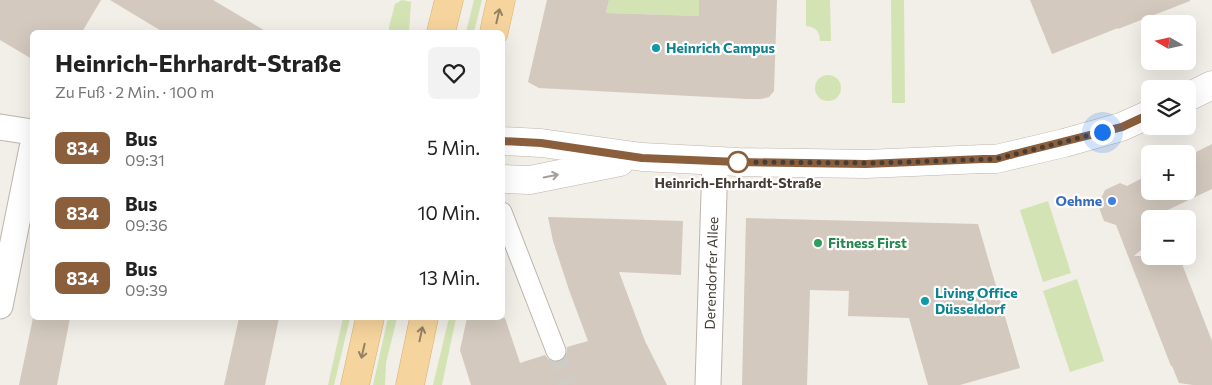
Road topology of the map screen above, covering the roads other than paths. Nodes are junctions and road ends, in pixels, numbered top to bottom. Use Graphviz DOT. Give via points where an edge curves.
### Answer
graph roads {
  1 [pos="449,0"];
  2 [pos="502,0"];
  3 [pos="442,30"];
  4 [pos="494,30"];
  5 [pos="1212,85"];
  6 [pos="1196,93"];
  7 [pos="1141,118"];
  8 [pos="0,127"];
  9 [pos="30,132"];
  10 [pos="505,141"];
  11 [pos="30,158"];
  12 [pos="642,158"];
  13 [pos="715,160"];
  14 [pos="505,179"];
  15 [pos="505,220"];
  16 [pos="0,306"];
  17 [pos="370,320"];
  18 [pos="424,320"];
  19 [pos="556,351"];
  20 [pos="355,385"];
  21 [pos="410,385"];
  22 [pos="708,385"];
  1 -- 3 [label="main road"];
  4 -- 2 [label="main road, one-way"];
  5 -- 6 [label="street"];
  7 -- 13 [label="street" via="1122,127 996,159 872,164"];
  8 -- 9 [label="street"];
  10 -- 12 [label="street" via="541,143"];
  11 -- 16 [label="street"];
  12 -- 13 [label="street"];
  14 -- 12 [label="street, one-way" via="530,180"];
  13 -- 22 [label="street, Derendorfer Allee"];
  15 -- 19 [label="street"];
  17 -- 20 [label="main road, one-way"];
  21 -- 18 [label="main road, one-way"];
}
